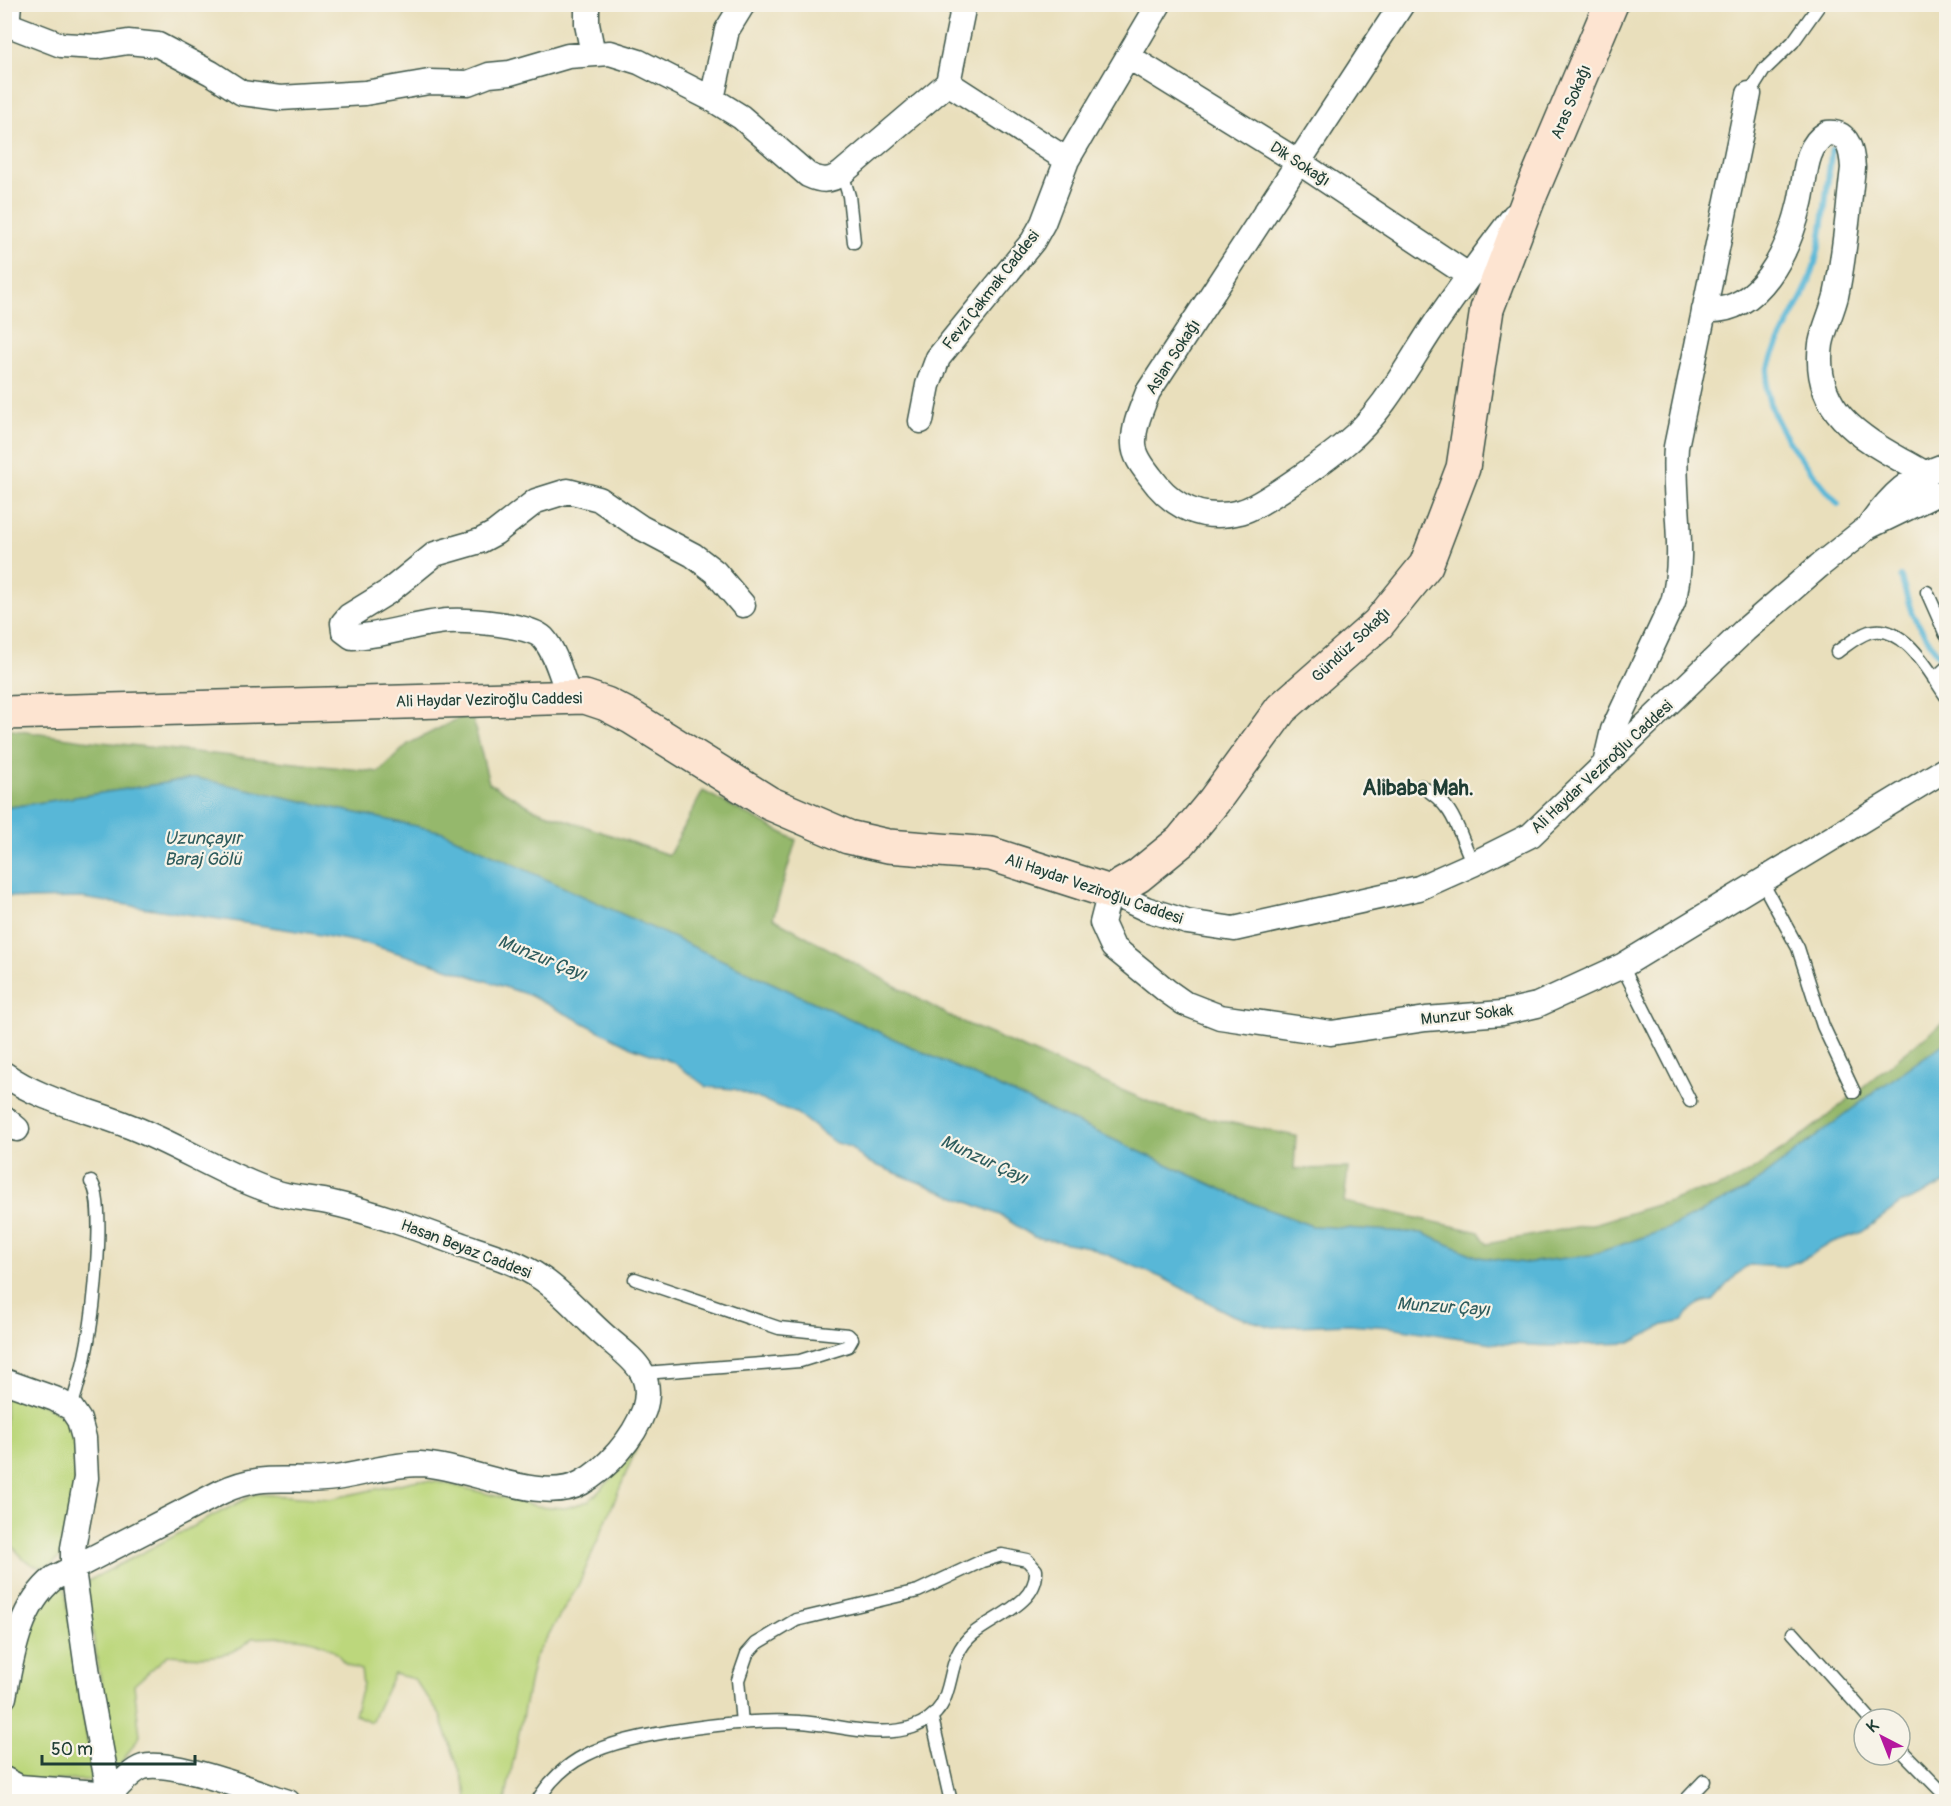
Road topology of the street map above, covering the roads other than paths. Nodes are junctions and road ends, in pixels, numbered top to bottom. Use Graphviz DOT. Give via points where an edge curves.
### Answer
graph roads {
  1 [pos="587,4"];
  2 [pos="743,4"];
  3 [pos="964,4"];
  4 [pos="1158,4"];
  5 [pos="1402,4"];
  6 [pos="1611,4"];
  7 [pos="1820,4"];
  8 [pos="11,18"];
  9 [pos="593,54"];
  10 [pos="1129,57"];
  11 [pos="948,83"];
  12 [pos="1749,94"];
  13 [pos="712,99"];
  14 [pos="1067,160"];
  15 [pos="1300,163"];
  16 [pos="842,173"];
  17 [pos="1529,198"];
  18 [pos="854,242"];
  19 [pos="1468,275"];
  20 [pos="1704,310"];
  21 [pos="921,421"];
  22 [pos="1935,469"];
  23 [pos="1947,494"];
  24 [pos="1868,527"];
  25 [pos="1927,592"];
  26 [pos="742,605"];
  27 [pos="1947,635"];
  28 [pos="1837,652"];
  29 [pos="1941,673"];
  30 [pos="569,696"];
  31 [pos="1947,696"];
  32 [pos="4,713"];
  33 [pos="1605,764"];
  34 [pos="1947,769"];
  35 [pos="1421,786"];
  36 [pos="1473,864"];
  37 [pos="1762,882"];
  38 [pos="1110,892"];
  39 [pos="1622,966"];
  40 [pos="4,1074"];
  41 [pos="1854,1092"];
  42 [pos="1690,1101"];
  43 [pos="91,1182"];
  44 [pos="635,1279"];
  45 [pos="644,1373"];
  46 [pos="4,1381"];
  47 [pos="71,1408"];
  48 [pos="73,1570"];
  49 [pos="1793,1633"];
  50 [pos="4,1696"];
  51 [pos="1859,1707"];
  52 [pos="932,1718"];
  53 [pos="742,1723"];
  54 [pos="1912,1761"];
  55 [pos="4,1779"];
  56 [pos="1704,1781"];
  57 [pos="1947,1796"];
  58 [pos="111,1798"];
  59 [pos="288,1802"];
  60 [pos="537,1802"];
  61 [pos="951,1802"];
  62 [pos="1684,1802"];
  1 -- 9 [label="street"];
  2 -- 13 [label="street" via="727,30"];
  3 -- 11 [label="street"];
  4 -- 10 [label="street, Fevzi Çakmak Caddesi"];
  5 -- 15 [label="street, Aslan Sokağı"];
  6 -- 17 [label="main road, Aras Sokağı"];
  7 -- 12 [label="lane" via="1793,42 1764,70"];
  8 -- 9 [label="street" via="61,45 158,45 242,93 280,98 365,93 429,82 468,83 568,56"];
  9 -- 13 [label="street" via="610,53 639,62"];
  10 -- 14 [label="street, Fevzi Çakmak Caddesi"];
  10 -- 15 [label="street, Dik Sokağı"];
  11 -- 14 [label="street"];
  11 -- 16 [label="street"];
  12 -- 20 [label="street"];
  13 -- 16 [label="street" via="741,117 808,175 832,180"];
  14 -- 21 [label="street, Fevzi Çakmak Caddesi" via="1033,241 938,358"];
  15 -- 19 [label="street, Dik Sokağı"];
  15 -- 19 [label="street, Aslan Sokağı" via="1148,392 1137,419 1134,446 1141,465 1160,490 1183,509 1213,516 1242,512 1348,442 1385,399"];
  16 -- 18 [label="lane"];
  17 -- 19 [label="street, Aslan Sokağı"];
  17 -- 38 [label="main road, Gündüz Sokağı" via="1487,309 1463,468 1426,565 1378,624 1281,709 1181,841 1138,876"];
  20 -- 22 [label="street" via="1721,311 1742,304 1774,268 1800,204 1811,148 1827,133 1842,136 1851,148 1853,168 1836,296 1821,343 1823,386 1832,407 1865,438"];
  20 -- 33 [label="street" via="1676,447 1681,562 1678,583 1673,602 1613,730"];
  22 -- 24 [label="street" via="1889,498"];
  23 -- 24 [label="street" via="1936,494"];
  24 -- 33 [label="street, Ali Haydar Veziroğlu Caddesi" via="1745,630"];
  25 -- 27 [label="lane"];
  26 -- 30 [label="street" via="715,572 693,555 640,527 599,499 568,491 536,501 480,541 435,554 343,623 344,631 352,637 448,621 514,627 538,634 547,645"];
  28 -- 29 [label="lane" via="1870,632 1894,634"];
  29 -- 31 [label="lane"];
  30 -- 32 [label="main road, Ali Haydar Veziroğlu Caddesi"];
  30 -- 38 [label="main road, Ali Haydar Veziroğlu Caddesi" via="606,704 769,803 848,837 888,846 992,854"];
  33 -- 36 [label="street, Ali Haydar Veziroğlu Caddesi" via="1531,835"];
  34 -- 37 [label="street, Munzur Sokak"];
  35 -- 36 [label="lane" via="1443,800 1450,810"];
  36 -- 38 [label="street, Ali Haydar Veziroğlu Caddesi" via="1419,888 1234,929 1187,922"];
  37 -- 39 [label="street, Munzur Sokak"];
  37 -- 41 [label="lane" via="1798,948 1823,1026"];
  38 -- 39 [label="street, Munzur Sokak" via="1102,923 1113,947 1184,1003 1220,1017 1331,1033 1502,1013 1546,1001"];
  39 -- 42 [label="lane"];
  40 -- 45 [label="street, Hasan Beyaz Caddesi" via="44,1096 132,1127 273,1192 371,1214 529,1271 557,1290"];
  43 -- 47 [label="lane" via="98,1198 97,1262 88,1340"];
  44 -- 45 [label="lane" via="779,1328 848,1335 852,1339 848,1346 800,1361"];
  45 -- 48 [label="street" via="648,1388 641,1418 612,1458 579,1484 542,1491 471,1471 418,1464 333,1478 258,1479 221,1491"];
  46 -- 47 [label="street"];
  47 -- 48 [label="street" via="80,1420 86,1456"];
  48 -- 50 [label="street" via="44,1586 23,1621"];
  48 -- 58 [label="street"];
  49 -- 51 [label="lane"];
  52 -- 53 [label="lane" via="913,1727 885,1732 799,1722"];
  52 -- 53 [label="lane" via="943,1706 955,1656 962,1644 1021,1602 1037,1580 1036,1570 1027,1560 1002,1555 918,1591 796,1620 776,1631 756,1644 741,1665 738,1680"];
  52 -- 61 [label="lane"];
  53 -- 60 [label="lane" via="619,1741 585,1755 558,1775"];
  54 -- 57 [label="lane"];
  55 -- 58 [label="street" via="19,1786"];
  56 -- 62 [label="lane"];
  58 -- 59 [label="street" via="131,1774 151,1765 199,1774"];
}
